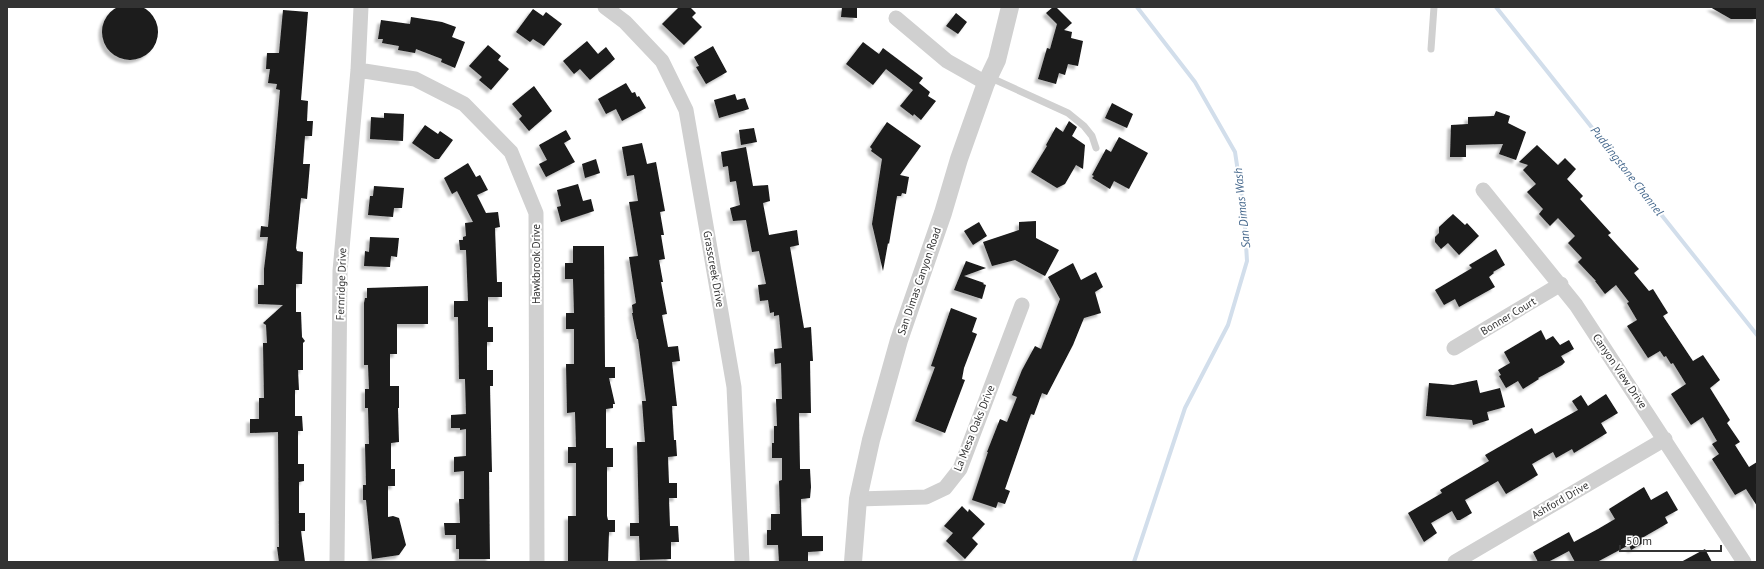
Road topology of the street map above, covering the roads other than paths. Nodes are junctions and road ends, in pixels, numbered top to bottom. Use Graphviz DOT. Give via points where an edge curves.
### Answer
graph roads {
  1 [pos="361,7"];
  2 [pos="605,7"];
  3 [pos="1010,7"];
  4 [pos="1434,7"];
  5 [pos="896,18"];
  6 [pos="1431,49"];
  7 [pos="358,70"];
  8 [pos="988,80"];
  9 [pos="1096,148"];
  10 [pos="1483,190"];
  11 [pos="1561,284"];
  12 [pos="1022,305"];
  13 [pos="1454,348"];
  14 [pos="1665,439"];
  15 [pos="858,499"];
  16 [pos="337,562"];
  17 [pos="537,562"];
  18 [pos="742,562"];
  19 [pos="853,562"];
  20 [pos="1455,562"];
  21 [pos="1744,562"];
  1 -- 7 [label="street, Fernridge Drive"];
  2 -- 18 [label="street, Grasscreek Drive" via="625,22 662,61 686,110 734,387"];
  3 -- 8 [label="street, San Dimas Canyon Road" via="997,60"];
  4 -- 6 [label="lane"];
  5 -- 8 [label="street" via="947,61"];
  7 -- 16 [label="street, Fernridge Drive" via="340,271"];
  7 -- 17 [label="street, Hawkbrook Drive" via="415,79 464,104 511,152 536,213"];
  8 -- 9 [label="lane" via="1068,113 1084,126 1092,136"];
  8 -- 15 [label="street, San Dimas Canyon Road" via="898,340"];
  10 -- 11 [label="street, Canyon View Drive"];
  11 -- 13 [label="street, Bonner Court"];
  11 -- 14 [label="street, Canyon View Drive"];
  12 -- 15 [label="street, La Mesa Oaks Drive" via="960,469 945,488 926,497"];
  14 -- 20 [label="street, Ashford Drive"];
  14 -- 21 [label="street, Canyon View Drive"];
  15 -- 19 [label="street, San Dimas Canyon Road"];
}
